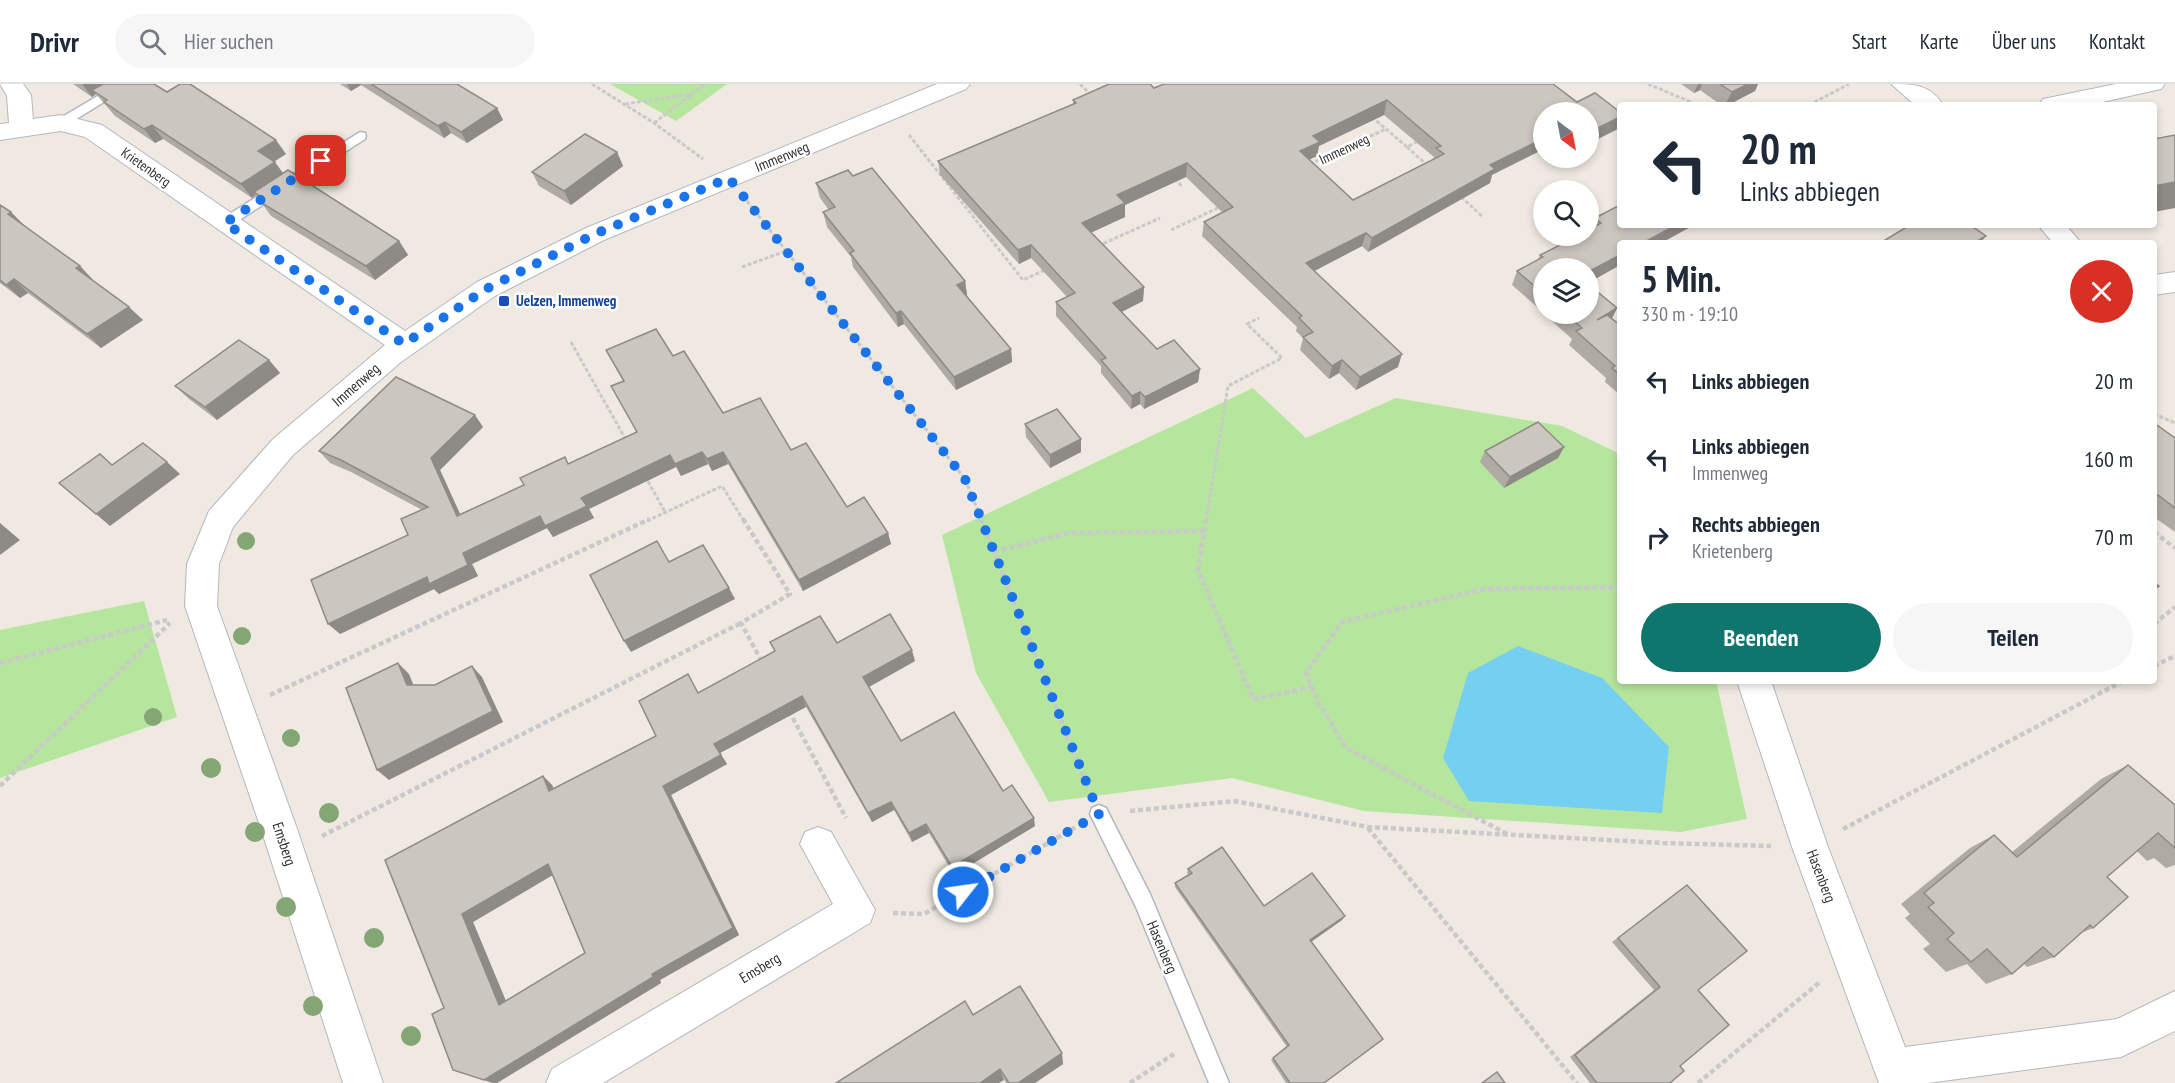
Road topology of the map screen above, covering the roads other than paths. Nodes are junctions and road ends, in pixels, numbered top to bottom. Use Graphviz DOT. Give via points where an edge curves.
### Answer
graph roads {
  1 [pos="10,84"];
  2 [pos="128,84"];
  3 [pos="958,84"];
  4 [pos="1903,84"];
  5 [pos="2153,84"];
  6 [pos="1927,102"];
  7 [pos="2065,102"];
  8 [pos="61,123"];
  9 [pos="11,130"];
  10 [pos="360,136"];
  11 [pos="225,223"];
  12 [pos="2054,228"];
  13 [pos="2065,240"];
  14 [pos="2175,282"];
  15 [pos="2157,285"];
  16 [pos="404,344"];
  17 [pos="201,606"];
  18 [pos="1755,684"];
  19 [pos="1099,814"];
  20 [pos="818,844"];
  21 [pos="2175,1010"];
  22 [pos="1896,1076"];
  23 [pos="363,1083"];
  24 [pos="566,1083"];
  25 [pos="1219,1083"];
  1 -- 9 [label="street, Krietenberg" via="19,95"];
  2 -- 8 [label="lane, Krietenberg"];
  3 -- 16 [label="street, Immenweg" via="595,234 486,289"];
  4 -- 6 [label="street"];
  5 -- 7 [label="street"];
  8 -- 9 [label="street, Krietenberg"];
  8 -- 11 [label="street, Krietenberg" via="93,131"];
  10 -- 11 [label="lane"];
  11 -- 16 [label="street, Krietenberg"];
  12 -- 13 [label="street"];
  14 -- 15 [label="street"];
  16 -- 17 [label="street, Immenweg" via="284,447 220,520 203,564"];
  17 -- 23 [label="street, Emsberg"];
  18 -- 22 [label="street, Hasenberg" via="1810,847"];
  19 -- 25 [label="lane, Hasenberg" via="1143,902"];
  20 -- 24 [label="street, Emsberg" via="857,910"];
  21 -- 22 [label="street, Hasenberg" via="2121,1038"];
}
